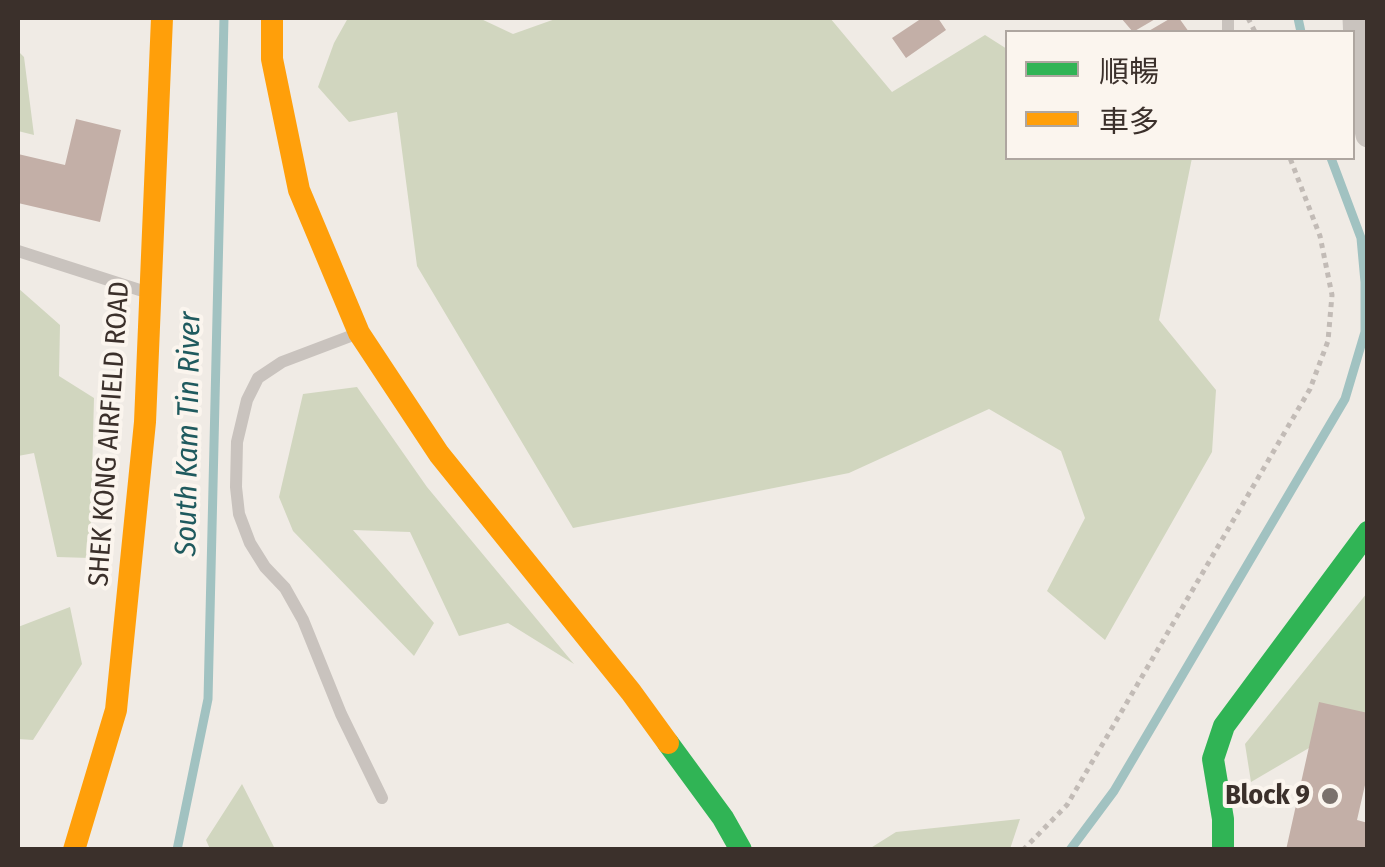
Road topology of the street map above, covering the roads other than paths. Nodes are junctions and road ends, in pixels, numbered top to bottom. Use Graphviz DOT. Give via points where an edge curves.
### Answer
graph roads {
  1 [pos="162,18"];
  2 [pos="272,18"];
  3 [pos="1355,18"];
  4 [pos="1368,135"];
  5 [pos="18,251"];
  6 [pos="152,294"];
  7 [pos="359,333"];
  8 [pos="1368,532"];
  9 [pos="382,798"];
  10 [pos="74,850"];
  11 [pos="740,850"];
  12 [pos="1223,850"];
  1 -- 6 [label="street, SHEK KONG AIRFIELD ROAD"];
  2 -- 7 [label="street" via="272,59 299,190"];
  3 -- 4 [label="street"];
  5 -- 6 [label="lane"];
  6 -- 10 [label="street, SHEK KONG AIRFIELD ROAD" via="116,710"];
  7 -- 9 [label="lane" via="258,378 238,442 236,487 250,543 303,620"];
  7 -- 11 [label="street" via="439,454 631,692"];
  8 -- 12 [label="street" via="1224,726 1213,759"];
}
